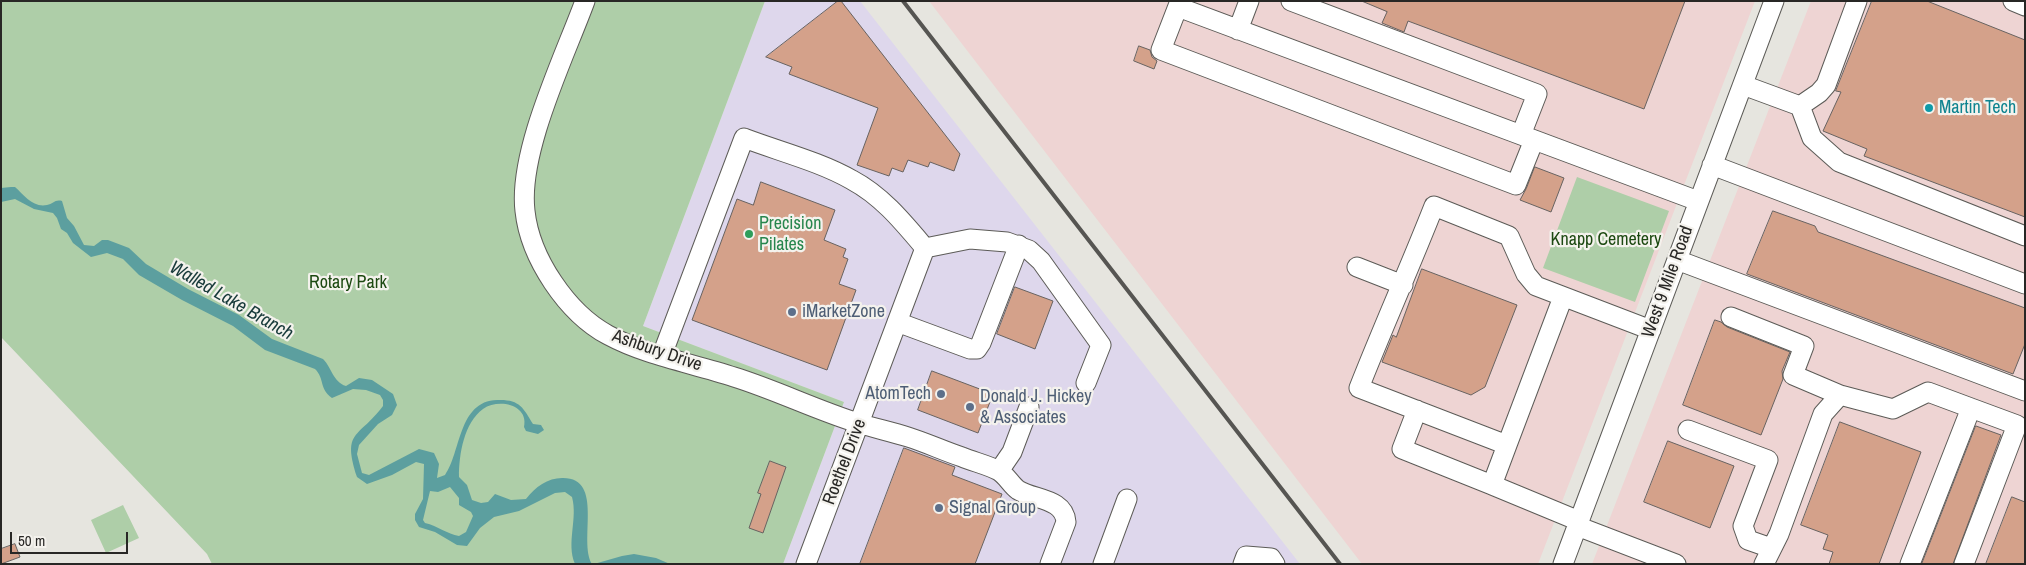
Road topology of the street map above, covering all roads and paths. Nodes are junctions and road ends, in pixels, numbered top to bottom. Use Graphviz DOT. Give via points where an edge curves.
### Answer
graph roads {
  1 [pos="585,1"];
  2 [pos="1250,1"];
  3 [pos="1291,1"];
  4 [pos="1774,1"];
  5 [pos="1857,1"];
  6 [pos="2013,1"];
  7 [pos="1179,4"];
  8 [pos="2025,6"];
  9 [pos="1238,30"];
  10 [pos="1743,84"];
  11 [pos="1800,106"];
  12 [pos="1528,137"];
  13 [pos="1712,165"];
  14 [pos="1698,201"];
  15 [pos="2025,236"];
  16 [pos="1019,245"];
  17 [pos="925,248"];
  18 [pos="1677,260"];
  19 [pos="1357,267"];
  20 [pos="2025,284"];
  21 [pos="1403,285"];
  22 [pos="1563,297"];
  23 [pos="1731,317"];
  24 [pos="897,322"];
  25 [pos="1651,330"];
  26 [pos="662,356"];
  27 [pos="1086,383"];
  28 [pos="2025,391"];
  29 [pos="1840,395"];
  30 [pos="1029,407"];
  31 [pos="1971,408"];
  32 [pos="1417,410"];
  33 [pos="859,423"];
  34 [pos="1688,430"];
  35 [pos="1507,445"];
  36 [pos="999,471"];
  37 [pos="1492,485"];
  38 [pos="1127,499"];
  39 [pos="1578,523"];
  40 [pos="1768,556"];
  41 [pos="1667,562"];
  42 [pos="806,564"];
  43 [pos="1050,564"];
  44 [pos="1103,564"];
  45 [pos="1243,564"];
  46 [pos="1275,564"];
  47 [pos="1563,564"];
  48 [pos="1910,564"];
  49 [pos="1964,564"];
  1 -- 26 [label="street, Ashbury Drive" via="528,162 525,212 542,264 575,310 608,335"];
  2 -- 9 [label="street"];
  3 -- 12 [label="street" via="1537,94"];
  4 -- 10 [label="street, West 9 Mile Road"];
  5 -- 11 [label="street" via="1826,85 1819,94"];
  6 -- 8 [label="street"];
  7 -- 9 [label="street"];
  7 -- 12 [label="street" via="1162,50 1516,185"];
  9 -- 12 [label="street"];
  10 -- 11 [label="street"];
  10 -- 13 [label="street, West 9 Mile Road"];
  11 -- 15 [label="street" via="1812,138 1839,162"];
  12 -- 14 [label="street"];
  13 -- 14 [label="street, West 9 Mile Road"];
  13 -- 20 [label="street"];
  14 -- 18 [label="street, West 9 Mile Road"];
  16 -- 17 [label="street" via="970,239"];
  16 -- 24 [label="street" via="977,349"];
  16 -- 27 [label="street" via="1040,261 1101,345"];
  17 -- 24 [label="street, Roethel Drive"];
  17 -- 26 [label="street" via="894,211 852,179 744,138"];
  18 -- 25 [label="street, West 9 Mile Road"];
  18 -- 28 [label="street"];
  19 -- 21 [label="street"];
  21 -- 22 [label="street" via="1434,206 1509,236 1532,283"];
  21 -- 32 [label="street" via="1359,388"];
  22 -- 25 [label="street"];
  22 -- 35 [label="street"];
  23 -- 29 [label="street" via="1804,346 1793,375"];
  24 -- 33 [label="street, Roethel Drive"];
  25 -- 39 [label="street, West 9 Mile Road"];
  26 -- 33 [label="street, Ashbury Drive" via="736,377"];
  29 -- 31 [label="street" via="1892,409 1928,392"];
  29 -- 40 [label="street" via="1823,414"];
  30 -- 36 [label="street" via="1012,452"];
  31 -- 48 [label="street"];
  31 -- 49 [label="street" via="2017,425"];
  32 -- 35 [label="street"];
  32 -- 37 [label="street" via="1402,450"];
  33 -- 36 [label="street, Ashbury Drive" via="909,437"];
  33 -- 42 [label="street, Roethel Drive"];
  34 -- 40 [label="street" via="1768,460 1743,526 1748,540"];
  35 -- 37 [label="street"];
  36 -- 43 [label="street" via="1019,490 1055,504 1065,514 1066,522"];
  37 -- 39 [label="street"];
  38 -- 44 [label="street"];
  39 -- 41 [label="street"];
  39 -- 47 [label="street, West 9 Mile Road"];
  45 -- 46 [label="street" via="1246,556 1271,558"];
}
